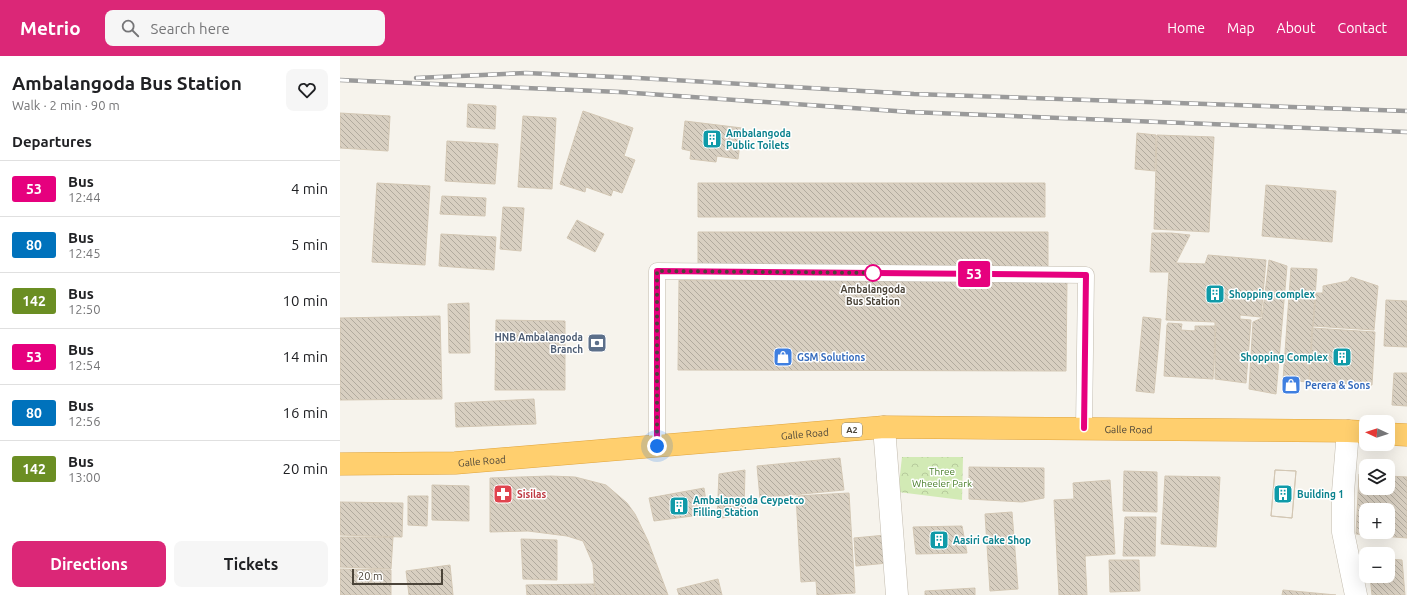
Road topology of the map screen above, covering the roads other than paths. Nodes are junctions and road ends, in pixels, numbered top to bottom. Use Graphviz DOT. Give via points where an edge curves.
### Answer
graph roads {
  1 [pos="884,427"];
  2 [pos="1084,428"];
  3 [pos="1357,431"];
  4 [pos="1395,434"];
  5 [pos="1407,435"];
  6 [pos="657,446"];
  7 [pos="340,464"];
  8 [pos="897,595"];
  9 [pos="1356,595"];
  1 -- 2 [label="highway, Galle Road / A2"];
  1 -- 6 [label="highway, Galle Road / A2"];
  1 -- 8 [label="street"];
  2 -- 3 [label="highway, Galle Road / A2"];
  2 -- 6 [label="lane" via="1086,275 657,271"];
  3 -- 9 [label="street" via="1343,492 1343,532"];
  4 -- 5 [label="highway"];
  6 -- 7 [label="highway, Galle Road / A2" via="455,462"];
}
